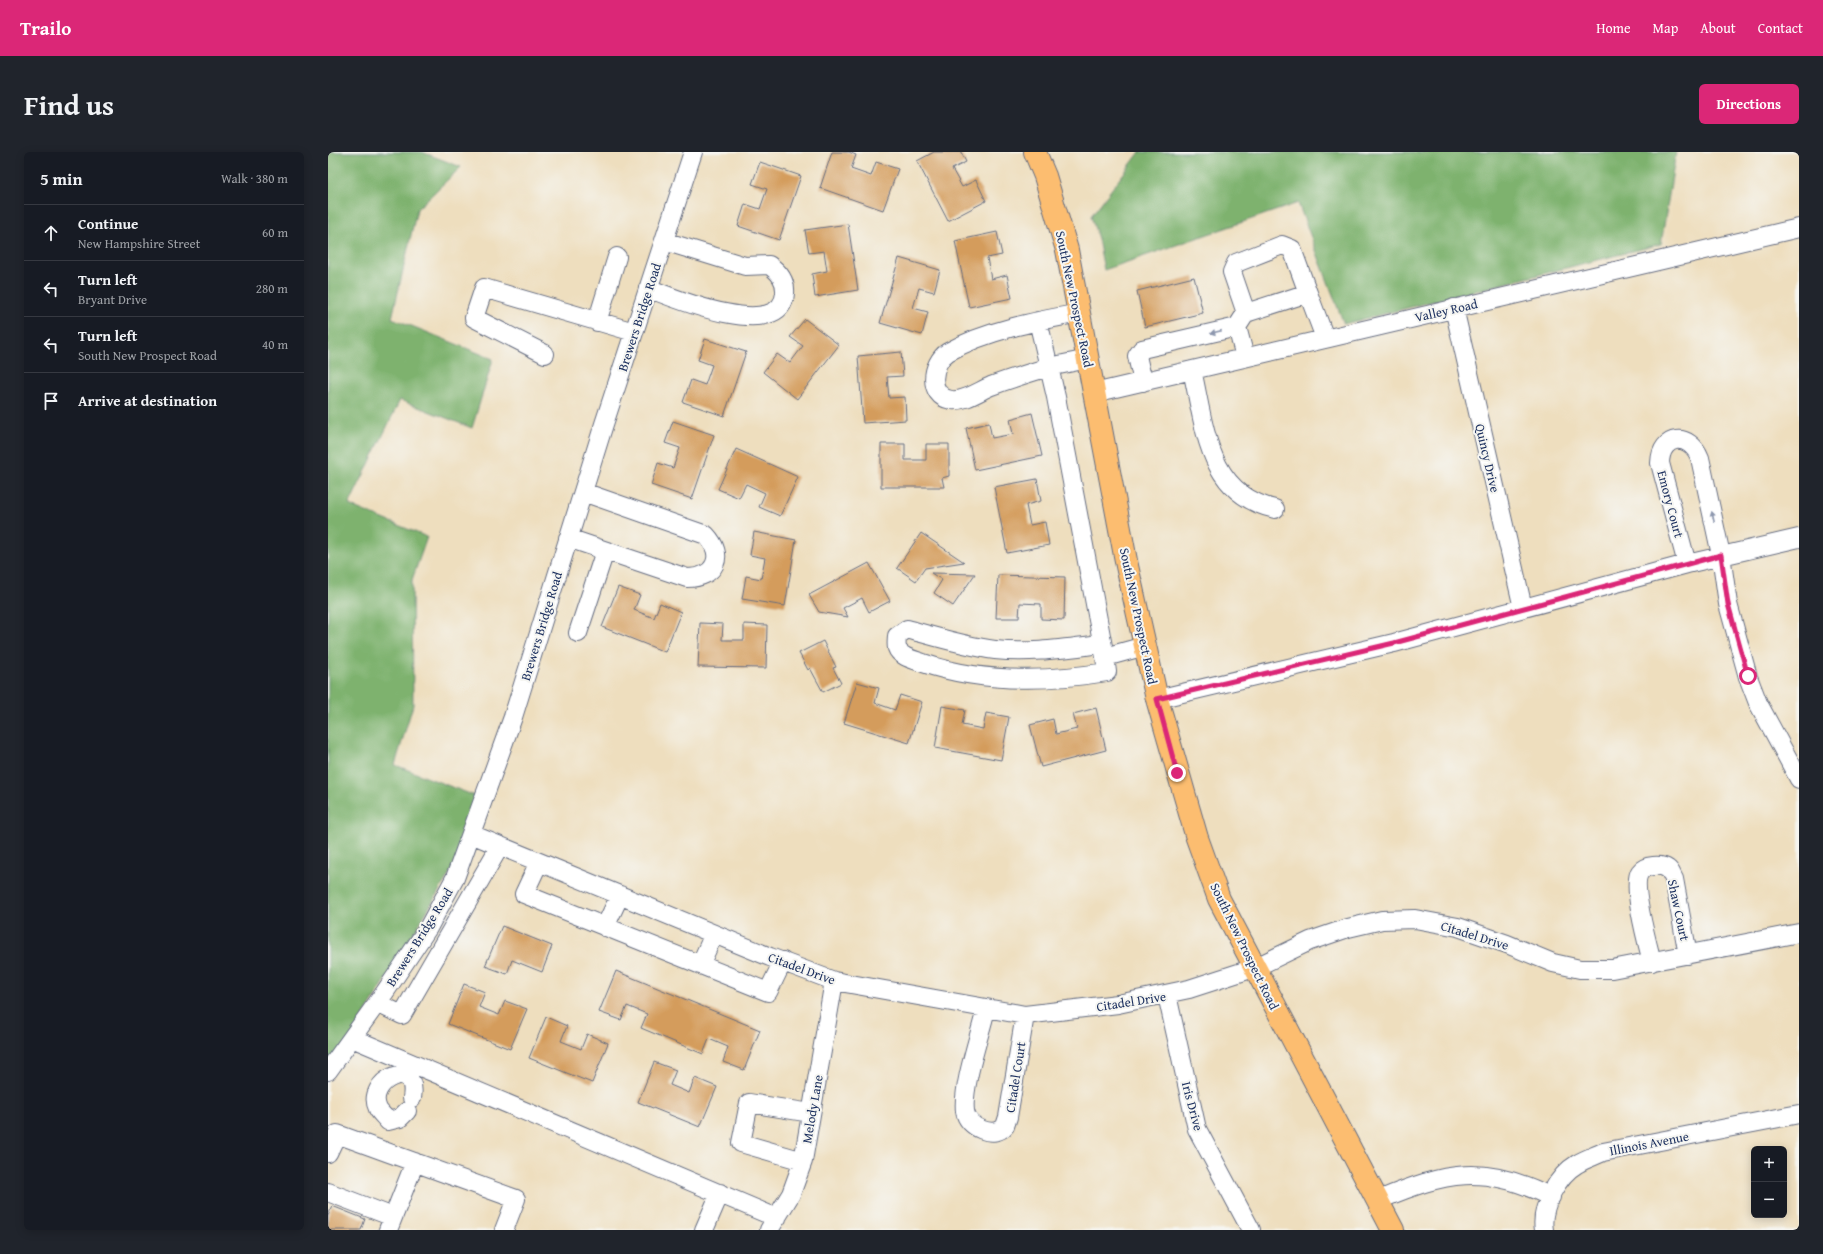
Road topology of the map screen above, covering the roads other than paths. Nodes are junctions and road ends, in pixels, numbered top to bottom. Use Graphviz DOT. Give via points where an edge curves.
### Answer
graph roads {
  1 [pos="693,152"];
  2 [pos="1035,152"];
  3 [pos="1799,228"];
  4 [pos="664,241"];
  5 [pos="618,256"];
  6 [pos="648,288"];
  7 [pos="1308,293"];
  8 [pos="1454,308"];
  9 [pos="1080,313"];
  10 [pos="1241,320"];
  11 [pos="1038,321"];
  12 [pos="597,322"];
  13 [pos="634,332"];
  14 [pos="1325,338"];
  15 [pos="545,354"];
  16 [pos="1245,357"];
  17 [pos="1088,359"];
  18 [pos="1049,367"];
  19 [pos="1192,370"];
  20 [pos="1143,382"];
  21 [pos="1094,393"];
  22 [pos="582,492"];
  23 [pos="1275,509"];
  24 [pos="568,538"];
  25 [pos="1799,538"];
  26 [pos="606,552"];
  27 [pos="1721,555"];
  28 [pos="1687,564"];
  29 [pos="1523,608"];
  30 [pos="578,632"];
  31 [pos="1145,646"];
  32 [pos="1104,651"];
  33 [pos="1157,699"];
  34 [pos="1799,779"];
  35 [pos="471,834"];
  36 [pos="500,846"];
  37 [pos="539,862"];
  38 [pos="620,895"];
  39 [pos="605,927"];
  40 [pos="714,934"];
  41 [pos="1799,934"];
  42 [pos="1688,955"];
  43 [pos="783,961"];
  44 [pos="1652,962"];
  45 [pos="700,965"];
  46 [pos="1254,968"];
  47 [pos="834,981"];
  48 [pos="1167,995"];
  49 [pos="378,1003"];
  50 [pos="986,1009"];
  51 [pos="1025,1014"];
  52 [pos="352,1038"];
  53 [pos="328,1071"];
  54 [pos="811,1113"];
  55 [pos="1799,1114"];
  56 [pos="388,1121"];
  57 [pos="332,1132"];
  58 [pos="376,1147"];
  59 [pos="328,1153"];
  60 [pos="803,1161"];
  61 [pos="415,1162"];
  62 [pos="328,1192"];
  63 [pos="720,1193"];
  64 [pos="1551,1197"];
  65 [pos="1379,1200"];
  66 [pos="390,1224"];
  67 [pos="773,1224"];
  68 [pos="504,1230"];
  69 [pos="704,1230"];
  70 [pos="1251,1230"];
  71 [pos="1393,1230"];
  72 [pos="1544,1230"];
  1 -- 4 [label="street, Brewers Bridge Road"];
  2 -- 9 [label="main road, South New Prospect Road" via="1045,176 1067,250"];
  3 -- 8 [label="street, Valley Road"];
  4 -- 6 [label="street, Brewers Bridge Road"];
  4 -- 6 [label="street" via="746,266 769,265 780,274 784,282 785,297 777,311 768,316 750,316 695,307"];
  5 -- 12 [label="street"];
  6 -- 13 [label="street, Brewers Bridge Road"];
  7 -- 10 [label="street"];
  7 -- 10 [label="street" via="1292,249 1282,245 1236,263 1232,272"];
  7 -- 14 [label="street"];
  8 -- 14 [label="street, Valley Road"];
  8 -- 29 [label="street, Quincy Drive"];
  9 -- 11 [label="street"];
  9 -- 17 [label="main road, South New Prospect Road"];
  10 -- 16 [label="street"];
  10 -- 20 [label="street, one-way" via="1142,349 1137,356"];
  11 -- 18 [label="street"];
  11 -- 18 [label="street" via="990,335 948,353 934,370 934,381 943,397 951,400 960,399 990,386"];
  12 -- 13 [label="street"];
  12 -- 15 [label="street" via="484,288 474,318"];
  13 -- 22 [label="street, Brewers Bridge Road"];
  14 -- 16 [label="street, Valley Road"];
  16 -- 19 [label="street, Valley Road"];
  17 -- 18 [label="street"];
  17 -- 21 [label="main road, South New Prospect Road"];
  18 -- 32 [label="street"];
  19 -- 20 [label="street, Valley Road"];
  19 -- 23 [label="street" via="1208,442 1219,469 1242,496 1260,506"];
  20 -- 21 [label="street, Valley Road"];
  21 -- 31 [label="main road, South New Prospect Road"];
  22 -- 24 [label="street, Brewers Bridge Road"];
  22 -- 26 [label="street" via="706,535 716,550 716,562 707,574 687,578"];
  24 -- 26 [label="street"];
  24 -- 35 [label="street, Brewers Bridge Road" via="513,717"];
  25 -- 27 [label="street"];
  26 -- 30 [label="street"];
  27 -- 28 [label="street"];
  27 -- 28 [label="street, Emory Court, one-way" via="1697,451 1688,442 1676,440 1663,449 1660,463"];
  27 -- 34 [label="street, Emory Court" via="1728,604 1748,676 1758,703"];
  28 -- 29 [label="street"];
  29 -- 33 [label="street" via="1394,643"];
  31 -- 32 [label="street"];
  31 -- 33 [label="main road, South New Prospect Road"];
  32 -- 32 [label="street" via="1106,672 1078,677 1004,679 939,669 916,661 904,656 897,648 897,636 908,629 965,645 996,650"];
  33 -- 46 [label="main road, South New Prospect Road" via="1197,838 1219,899"];
  35 -- 36 [label="street, Citadel Drive"];
  35 -- 49 [label="street, Brewers Bridge Road" via="455,878 428,928"];
  36 -- 37 [label="street, Citadel Drive"];
  36 -- 49 [label="street" via="402,1015"];
  37 -- 38 [label="street, Citadel Drive"];
  37 -- 39 [label="street" via="524,894"];
  38 -- 39 [label="street"];
  38 -- 40 [label="street, Citadel Drive"];
  39 -- 45 [label="street"];
  40 -- 43 [label="street, Citadel Drive"];
  40 -- 45 [label="street"];
  41 -- 42 [label="street, Citadel Drive"];
  42 -- 44 [label="street, Citadel Drive"];
  42 -- 44 [label="street, Shaw Court" via="1674,879 1669,869 1661,865 1645,868 1639,873 1636,886"];
  43 -- 45 [label="street" via="768,992"];
  43 -- 47 [label="street, Citadel Drive"];
  44 -- 46 [label="street, Citadel Drive" via="1612,969 1580,969 1553,963 1458,926 1415,919 1382,920 1348,928 1310,941"];
  46 -- 48 [label="street, Citadel Drive"];
  46 -- 65 [label="main road, South New Prospect Road"];
  47 -- 50 [label="street, Citadel Drive"];
  47 -- 54 [label="street, Melody Lane"];
  48 -- 51 [label="street, Citadel Drive" via="1118,1004"];
  48 -- 70 [label="street, Iris Drive" via="1197,1128"];
  49 -- 52 [label="street, Brewers Bridge Road"];
  50 -- 51 [label="street, Citadel Drive"];
  50 -- 51 [label="street, Citadel Court" via="965,1096 967,1118 975,1127 984,1131 1005,1126"];
  52 -- 53 [label="street, Brewers Bridge Road"];
  52 -- 63 [label="street"];
  54 -- 60 [label="street, Melody Lane"];
  54 -- 60 [label="street" via="749,1102 741,1144"];
  55 -- 64 [label="street, Illinois Avenue" via="1603,1152 1577,1164 1562,1177"];
  56 -- 56 [label="street" via="400,1118 409,1104 414,1088 411,1080 402,1075 392,1075 382,1083 376,1094 377,1108"];
  56 -- 58 [label="street"];
  57 -- 58 [label="street"];
  57 -- 59 [label="street"];
  58 -- 61 [label="street"];
  60 -- 67 [label="street, Melody Lane" via="791,1194"];
  61 -- 66 [label="street"];
  61 -- 68 [label="street" via="516,1199"];
  62 -- 66 [label="street"];
  63 -- 67 [label="street"];
  63 -- 69 [label="street"];
  64 -- 65 [label="street" via="1526,1185 1497,1177 1469,1175 1440,1178"];
  64 -- 72 [label="street, Illinois Avenue" via="1545,1208"];
  65 -- 71 [label="main road, South New Prospect Road"];
}
